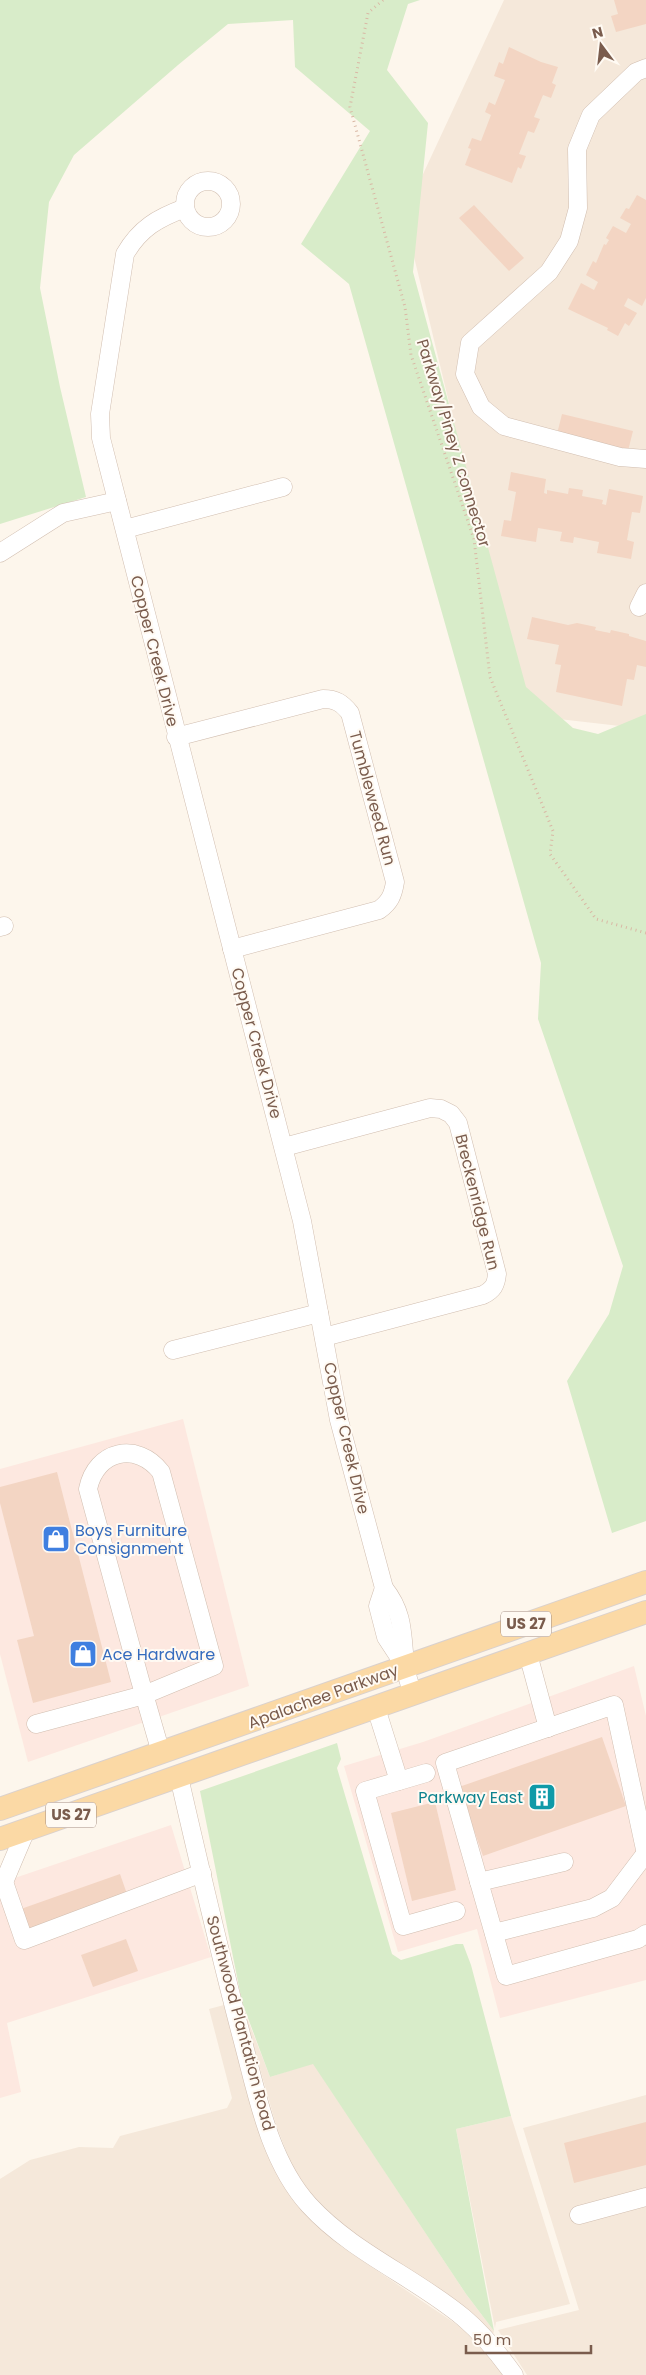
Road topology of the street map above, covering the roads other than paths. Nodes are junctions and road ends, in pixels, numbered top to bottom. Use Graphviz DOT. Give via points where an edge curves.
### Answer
graph roads {
  1 [pos="646,68"];
  2 [pos="186,208"];
  3 [pos="646,459"];
  4 [pos="283,487"];
  5 [pos="117,501"];
  6 [pos="125,529"];
  7 [pos="0,553"];
  8 [pos="176,737"];
  9 [pos="232,949"];
  10 [pos="284,1147"];
  11 [pos="319,1313"];
  12 [pos="324,1338"];
  13 [pos="173,1350"];
  14 [pos="646,1582"];
  15 [pos="646,1612"];
  16 [pos="528,1654"];
  17 [pos="406,1666"];
  18 [pos="144,1694"];
  19 [pos="413,1695"];
  20 [pos="376,1708"];
  21 [pos="36,1724"];
  22 [pos="548,1728"];
  23 [pos="200,1740"];
  24 [pos="161,1753"];
  25 [pos="426,1772"];
  26 [pos="178,1777"];
  27 [pos="399,1781"];
  28 [pos="142,1790"];
  29 [pos="0,1809"];
  30 [pos="26,1830"];
  31 [pos="0,1839"];
  32 [pos="646,1853"];
  33 [pos="564,1862"];
  34 [pos="202,1873"];
  35 [pos="2,1881"];
  36 [pos="479,1882"];
  37 [pos="456,1911"];
  38 [pos="7,1915"];
  39 [pos="494,1933"];
  40 [pos="646,1934"];
  41 [pos="645,2200"];
  42 [pos="579,2215"];
  43 [pos="514,2375"];
  1 -- 3 [label="street" via="636,72 591,115 577,149 578,208 569,241 549,272 470,343 465,374 481,407 504,426 620,457"];
  2 -- 5 [label="street, Copper Creek Drive" via="158,218 144,228 133,239 123,259 100,414 103,449"];
  4 -- 6 [label="street"];
  5 -- 6 [label="street, Copper Creek Drive"];
  5 -- 7 [label="street" via="62,513"];
  6 -- 8 [label="street, Copper Creek Drive"];
  8 -- 9 [label="street, Copper Creek Drive"];
  8 -- 9 [label="street, Tumbleweed Run" via="323,699 334,699 344,704 350,713 395,882 393,895 380,910"];
  9 -- 10 [label="street, Copper Creek Drive"];
  10 -- 11 [label="street, Copper Creek Drive" via="302,1220"];
  10 -- 12 [label="street, Breckenridge Run" via="430,1108 451,1114 458,1123 497,1274 496,1284 483,1295"];
  11 -- 12 [label="street, Copper Creek Drive"];
  11 -- 13 [label="street"];
  12 -- 17 [label="street, Copper Creek Drive" via="339,1420 384,1588 395,1602 404,1631"];
  14 -- 17 [label="main road, Apalachee Parkway / US 27"];
  15 -- 16 [label="main road, Apalachee Parkway / US 27"];
  16 -- 19 [label="main road, Apalachee Parkway / US 27"];
  16 -- 22 [label="street"];
  17 -- 19 [label="street, Copper Creek Drive"];
  17 -- 23 [label="main road, Apalachee Parkway / US 27"];
  18 -- 18 [label="street" via="214,1666 161,1472 146,1458 131,1453 101,1463 92,1474 88,1489"];
  18 -- 21 [label="street"];
  18 -- 24 [label="street"];
  19 -- 20 [label="main road, Apalachee Parkway / US 27"];
  20 -- 26 [label="main road, Apalachee Parkway / US 27"];
  20 -- 27 [label="street"];
  22 -- 32 [label="street" via="614,1705"];
  22 -- 36 [label="street" via="445,1763"];
  23 -- 24 [label="main road, Apalachee Parkway / US 27"];
  23 -- 26 [label="main road" via="180,1759"];
  24 -- 28 [label="main road" via="160,1768"];
  24 -- 29 [label="main road, Apalachee Parkway / US 27"];
  25 -- 27 [label="street"];
  26 -- 28 [label="main road, Apalachee Parkway / US 27"];
  26 -- 34 [label="street, Southwood Plantation Road"];
  27 -- 37 [label="street" via="365,1791 403,1926"];
  28 -- 30 [label="main road, Apalachee Parkway / US 27"];
  30 -- 31 [label="main road, Apalachee Parkway / US 27"];
  30 -- 35 [label="street"];
  32 -- 39 [label="street" via="612,1898 593,1908"];
  33 -- 36 [label="street"];
  34 -- 38 [label="street" via="24,1940"];
  34 -- 43 [label="street, Southwood Plantation Road" via="259,2102 285,2170 307,2203 324,2221 464,2318 494,2346"];
  35 -- 38 [label="street"];
  36 -- 39 [label="street"];
  39 -- 40 [label="street" via="506,1976"];
  41 -- 42 [label="street"];
}
